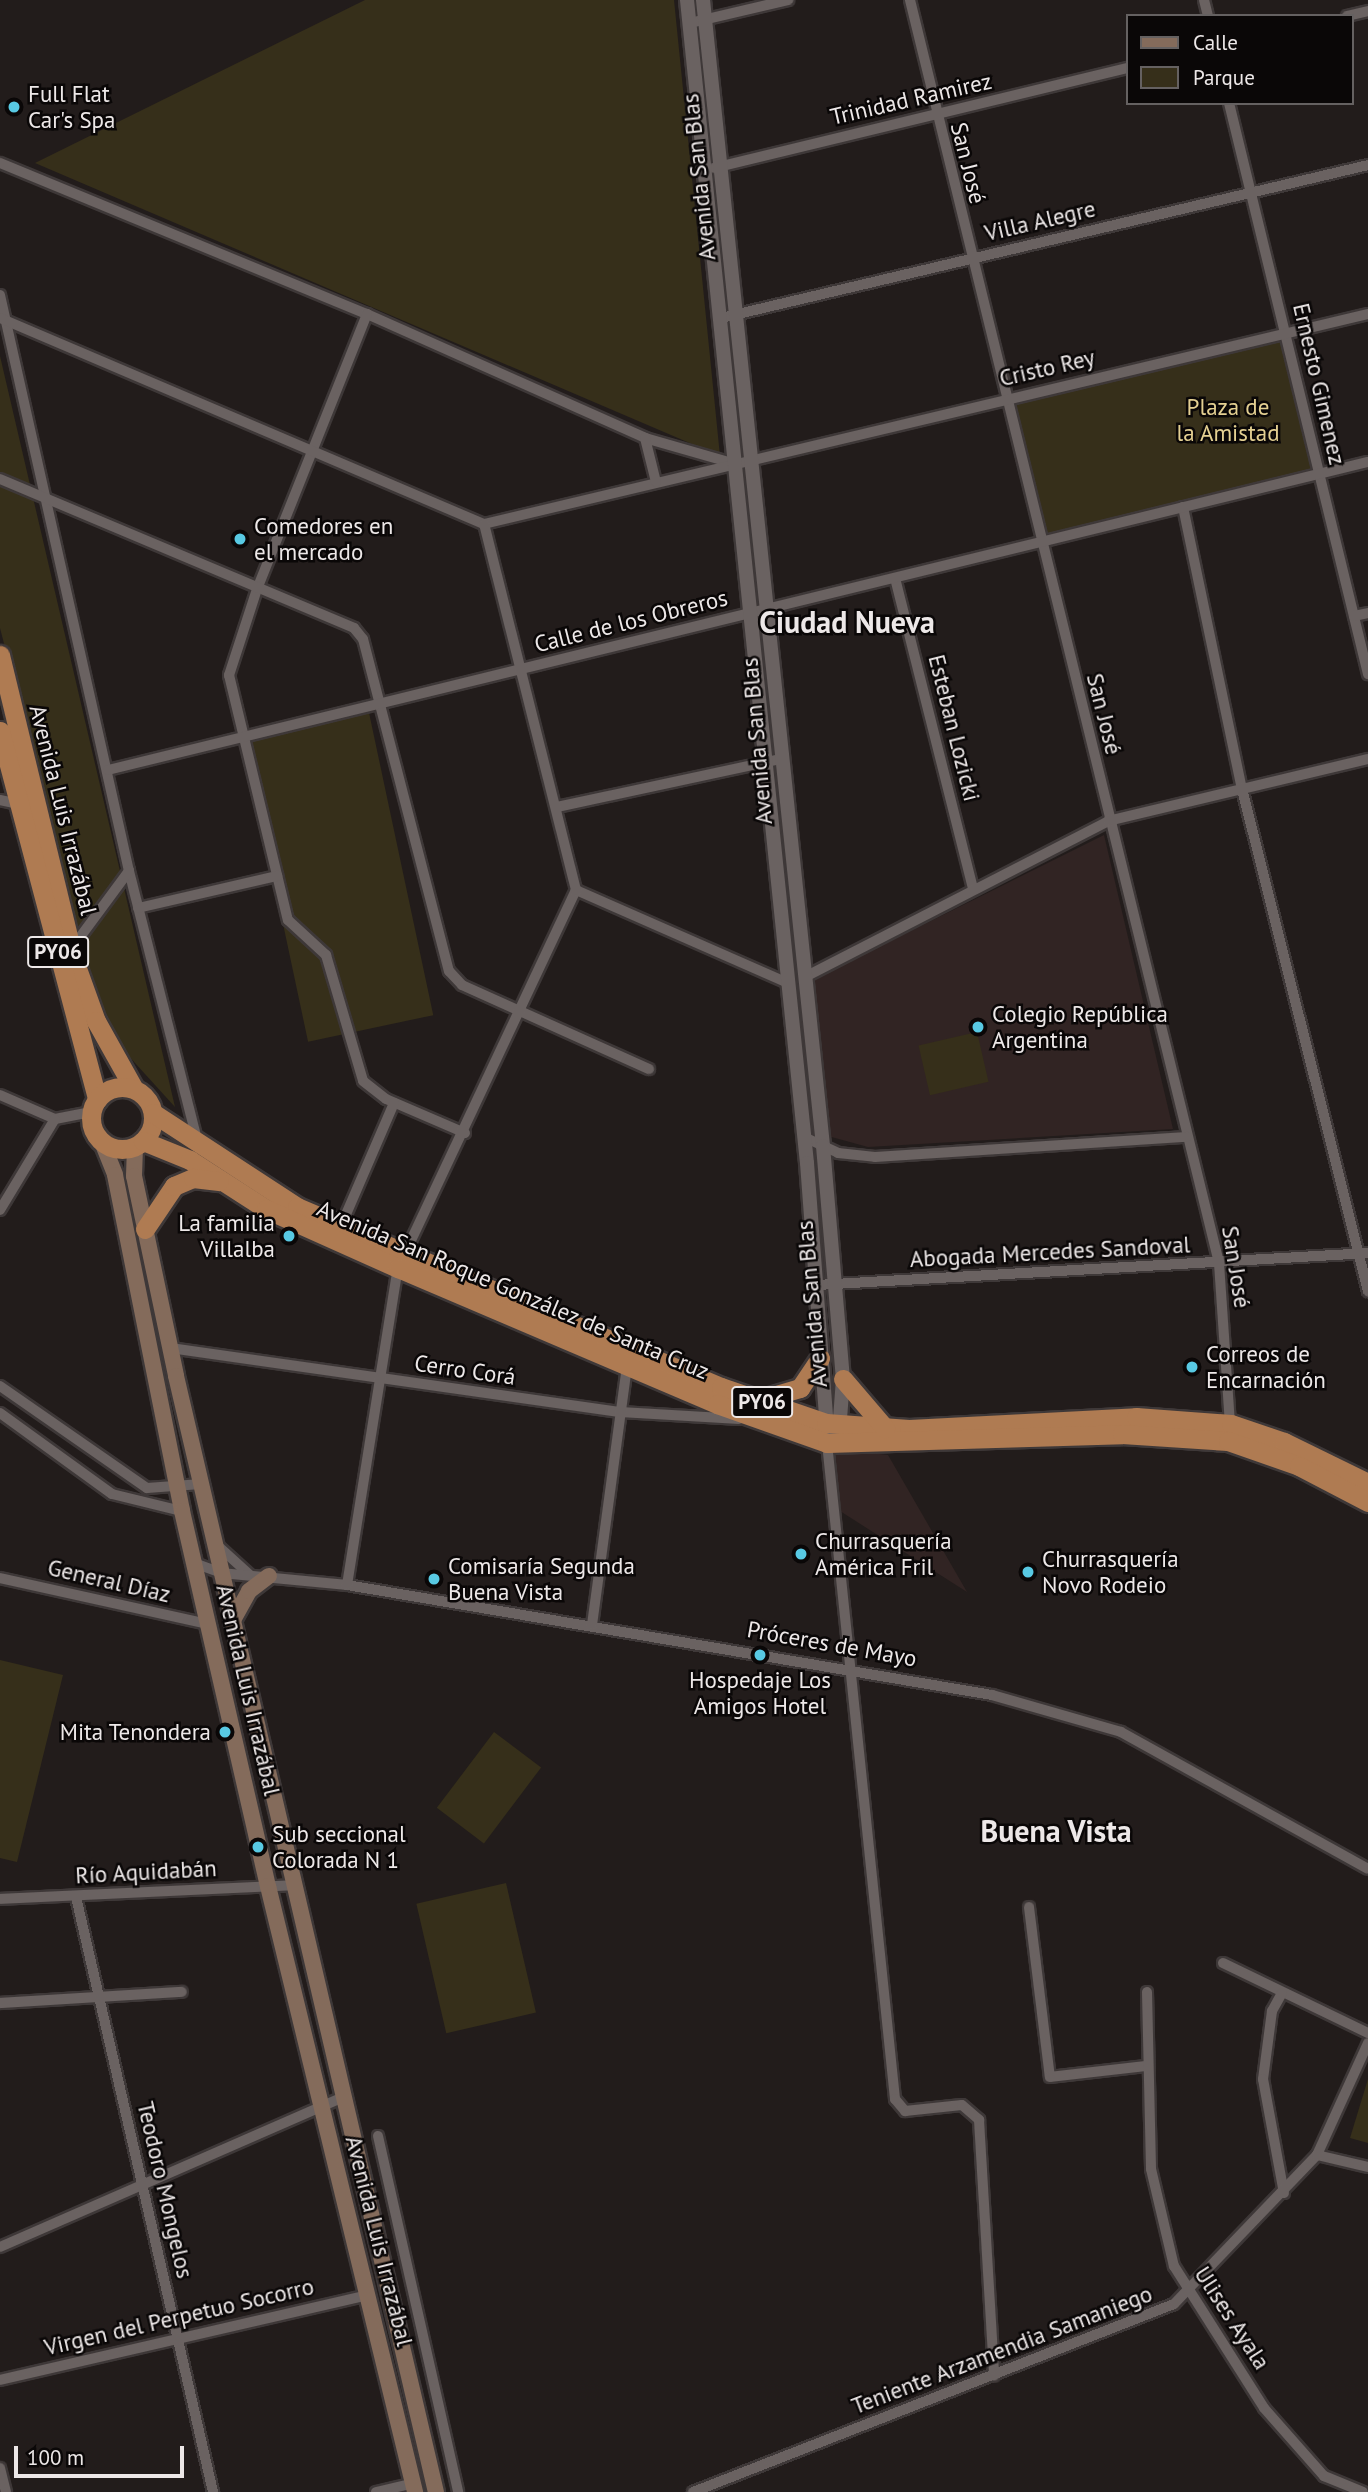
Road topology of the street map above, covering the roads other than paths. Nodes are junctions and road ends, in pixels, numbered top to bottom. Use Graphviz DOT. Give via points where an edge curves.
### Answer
graph roads {
  1 [pos="687,0"];
  2 [pos="702,0"];
  3 [pos="788,0"];
  4 [pos="910,0"];
  5 [pos="705,20"];
  6 [pos="690,23"];
  7 [pos="1126,68"];
  8 [pos="1229,105"];
  9 [pos="934,115"];
  10 [pos="0,163"];
  11 [pos="1368,165"];
  12 [pos="721,166"];
  13 [pos="704,170"];
  14 [pos="1251,193"];
  15 [pos="970,259"];
  16 [pos="0,295"];
  17 [pos="368,314"];
  18 [pos="737,314"];
  19 [pos="1368,314"];
  20 [pos="721,318"];
  21 [pos="3,319"];
  22 [pos="1285,334"];
  23 [pos="1005,400"];
  24 [pos="645,438"];
  25 [pos="314,454"];
  26 [pos="742,462"];
  27 [pos="1368,462"];
  28 [pos="1318,474"];
  29 [pos="0,479"];
  30 [pos="656,482"];
  31 [pos="43,499"];
  32 [pos="1183,507"];
  33 [pos="484,524"];
  34 [pos="1041,542"];
  35 [pos="895,578"];
  36 [pos="258,586"];
  37 [pos="768,609"];
  38 [pos="752,612"];
  39 [pos="1368,612"];
  40 [pos="1354,616"];
  41 [pos="0,655"];
  42 [pos="520,669"];
  43 [pos="1368,674"];
  44 [pos="379,704"];
  45 [pos="0,731"];
  46 [pos="244,736"];
  47 [pos="1368,759"];
  48 [pos="773,760"];
  49 [pos="108,770"];
  50 [pos="1242,789"];
  51 [pos="9,802"];
  52 [pos="40,807"];
  53 [pos="557,807"];
  54 [pos="1108,821"];
  55 [pos="129,871"];
  56 [pos="277,876"];
  57 [pos="973,888"];
  58 [pos="576,891"];
  59 [pos="138,908"];
  60 [pos="72,948"];
  61 [pos="805,977"];
  62 [pos="788,983"];
  63 [pos="520,1012"];
  64 [pos="649,1069"];
  65 [pos="134,1089"];
  66 [pos="0,1095"];
  67 [pos="394,1103"];
  68 [pos="94,1105"];
  69 [pos="153,1113"];
  70 [pos="55,1119"];
  71 [pos="465,1133"];
  72 [pos="804,1137"];
  73 [pos="1186,1137"];
  74 [pos="102,1142"];
  75 [pos="198,1143"];
  76 [pos="139,1144"];
  77 [pos="823,1146"];
  78 [pos="229,1184"];
  79 [pos="0,1210"];
  80 [pos="341,1226"];
  81 [pos="145,1229"];
  82 [pos="1363,1253"];
  83 [pos="404,1262"];
  84 [pos="1219,1263"];
  85 [pos="825,1285"];
  86 [pos="1368,1291"];
  87 [pos="170,1348"];
  88 [pos="820,1358"];
  89 [pos="627,1366"];
  90 [pos="843,1379"];
  91 [pos="382,1380"];
  92 [pos="0,1386"];
  93 [pos="757,1410"];
  94 [pos="621,1412"];
  95 [pos="0,1413"];
  96 [pos="833,1423"];
  97 [pos="885,1428"];
  98 [pos="1229,1433"];
  99 [pos="833,1443"];
  100 [pos="1368,1483"];
  101 [pos="201,1484"];
  102 [pos="177,1490"];
  103 [pos="1368,1502"];
  104 [pos="182,1511"];
  105 [pos="214,1542"];
  106 [pos="194,1563"];
  107 [pos="221,1573"];
  108 [pos="269,1576"];
  109 [pos="252,1577"];
  110 [pos="0,1578"];
  111 [pos="347,1585"];
  112 [pos="232,1622"];
  113 [pos="208,1624"];
  114 [pos="592,1625"];
  115 [pos="851,1667"];
  116 [pos="1368,1869"];
  117 [pos="293,1885"];
  118 [pos="268,1886"];
  119 [pos="76,1897"];
  120 [pos="0,1899"];
  121 [pos="1028,1907"];
  122 [pos="1223,1963"];
  123 [pos="1147,1992"];
  124 [pos="182,1993"];
  125 [pos="1282,1993"];
  126 [pos="99,1997"];
  127 [pos="0,2003"];
  128 [pos="1368,2033"];
  129 [pos="1368,2043"];
  130 [pos="1147,2066"];
  131 [pos="344,2097"];
  132 [pos="321,2107"];
  133 [pos="378,2136"];
  134 [pos="1317,2155"];
  135 [pos="1368,2167"];
  136 [pos="143,2188"];
  137 [pos="1284,2193"];
  138 [pos="0,2247"];
  139 [pos="1188,2293"];
  140 [pos="368,2295"];
  141 [pos="418,2312"];
  142 [pos="395,2318"];
  143 [pos="178,2337"];
  144 [pos="994,2376"];
  145 [pos="0,2381"];
  146 [pos="0,2468"];
  147 [pos="414,2488"];
  148 [pos="6,2492"];
  149 [pos="213,2492"];
  150 [pos="376,2492"];
  151 [pos="436,2492"];
  152 [pos="458,2492"];
  153 [pos="692,2492"];
  154 [pos="1363,2492"];
  1 -- 6 [label="street, Avenida San Blas"];
  2 -- 5 [label="street, Avenida San Blas"];
  3 -- 5 [label="street"];
  4 -- 9 [label="street, San José"];
  5 -- 6 [label="street"];
  5 -- 12 [label="street, Avenida San Blas"];
  6 -- 13 [label="street, Avenida San Blas"];
  7 -- 9 [label="street, Trinidad Ramirez"];
  8 -- 14 [label="street, Ernesto Gimenez"];
  9 -- 12 [label="street, Trinidad Ramirez"];
  9 -- 15 [label="street, San José"];
  10 -- 17 [label="street"];
  11 -- 14 [label="street, Villa Alegre"];
  12 -- 13 [label="street, Trinidad Ramirez"];
  12 -- 18 [label="street, Avenida San Blas"];
  13 -- 20 [label="street, Avenida San Blas"];
  14 -- 15 [label="street, Villa Alegre"];
  14 -- 22 [label="street, Ernesto Gimenez"];
  15 -- 18 [label="street, Villa Alegre"];
  15 -- 23 [label="street, San José"];
  16 -- 21 [label="street"];
  17 -- 24 [label="street"];
  17 -- 25 [label="street"];
  18 -- 20 [label="street, Villa Alegre"];
  18 -- 26 [label="street, Avenida San Blas"];
  19 -- 22 [label="street, Cristo Rey"];
  20 -- 26 [label="street, Avenida San Blas"];
  21 -- 25 [label="street"];
  21 -- 31 [label="street"];
  22 -- 23 [label="street, Cristo Rey"];
  22 -- 28 [label="street, Ernesto Gimenez"];
  23 -- 26 [label="street, Cristo Rey"];
  23 -- 34 [label="street, San José"];
  24 -- 26 [label="street"];
  24 -- 30 [label="street"];
  25 -- 33 [label="street"];
  25 -- 36 [label="street"];
  26 -- 30 [label="street, Cristo Rey"];
  26 -- 37 [label="street, Avenida San Blas"];
  26 -- 38 [label="street, Avenida San Blas"];
  27 -- 28 [label="street, Calle de los Obreros"];
  28 -- 32 [label="street, Calle de los Obreros"];
  28 -- 40 [label="street, Ernesto Gimenez"];
  29 -- 31 [label="street"];
  30 -- 33 [label="street, Cristo Rey"];
  31 -- 36 [label="street"];
  31 -- 49 [label="street"];
  32 -- 34 [label="street, Calle de los Obreros"];
  32 -- 50 [label="street"];
  33 -- 42 [label="street"];
  34 -- 35 [label="street, Calle de los Obreros"];
  34 -- 54 [label="street, San José"];
  35 -- 37 [label="street, Calle de los Obreros"];
  35 -- 57 [label="street, Esteban Lozicki"];
  36 -- 44 [label="street" via="355,628"];
  36 -- 46 [label="street" via="229,665"];
  37 -- 38 [label="street, Calle de los Obreros"];
  37 -- 48 [label="street, Avenida San Blas"];
  38 -- 42 [label="street, Calle de los Obreros"];
  38 -- 48 [label="street, Avenida San Blas"];
  39 -- 40 [label="street"];
  40 -- 43 [label="street, Ernesto Gimenez"];
  41 -- 52 [label="highway, Avenida Luis Irrazábal / PY06"];
  42 -- 44 [label="street, Calle de los Obreros"];
  42 -- 53 [label="street"];
  44 -- 46 [label="street, Calle de los Obreros"];
  44 -- 63 [label="street" via="442,958 462,985"];
  45 -- 51 [label="highway, Avenida Luis Irrazábal / PY06"];
  46 -- 49 [label="street, Calle de los Obreros"];
  46 -- 56 [label="street"];
  47 -- 50 [label="street"];
  48 -- 53 [label="street"];
  48 -- 61 [label="street, Avenida San Blas"];
  48 -- 62 [label="street, Avenida San Blas"];
  49 -- 55 [label="street"];
  50 -- 54 [label="street"];
  50 -- 82 [label="street"];
  51 -- 52 [label="street"];
  51 -- 68 [label="highway, Avenida Luis Irrazábal / PY06"];
  52 -- 60 [label="highway, Avenida Luis Irrazábal / PY06"];
  53 -- 58 [label="street"];
  54 -- 57 [label="street"];
  54 -- 73 [label="street, San José"];
  55 -- 59 [label="street"];
  55 -- 60 [label="street"];
  56 -- 59 [label="street"];
  56 -- 67 [label="street" via="288,920 326,955 363,1081"];
  57 -- 61 [label="street"];
  58 -- 62 [label="street"];
  58 -- 63 [label="street"];
  59 -- 75 [label="street"];
  60 -- 65 [label="highway, Avenida Luis Irrazábal / PY06" via="96,1021"];
  61 -- 77 [label="street, Avenida San Blas"];
  62 -- 72 [label="street, Avenida San Blas"];
  63 -- 64 [label="street"];
  63 -- 71 [label="street"];
  65 -- 68 [label="highway" via="114,1088"];
  65 -- 69 [label="highway, Avenida Luis Irrazábal / PY06"];
  66 -- 70 [label="street"];
  67 -- 71 [label="street"];
  67 -- 80 [label="street"];
  68 -- 70 [label="street"];
  68 -- 74 [label="highway, Avenida Luis Irrazábal / PY06"];
  69 -- 75 [label="highway, Avenida San Roque González de Santa Cruz / PY06"];
  69 -- 76 [label="highway, Avenida Luis Irrazábal"];
  70 -- 79 [label="street"];
  71 -- 83 [label="street"];
  72 -- 77 [label="street"];
  72 -- 85 [label="street, Avenida San Blas"];
  73 -- 77 [label="street" via="875,1157"];
  73 -- 84 [label="street, San José"];
  74 -- 76 [label="highway, PY06"];
  74 -- 102 [label="main road, Avenida Luis Irrazábal" via="115,1175"];
  75 -- 80 [label="highway, Avenida San Roque González de Santa Cruz / PY06" via="285,1200"];
  76 -- 78 [label="highway, Avenida San Roque González de Santa Cruz / PY06"];
  76 -- 81 [label="main road, Avenida Luis Irrazábal"];
  77 -- 85 [label="street, Avenida San Blas"];
  78 -- 81 [label="highway" via="206,1177 174,1186"];
  78 -- 83 [label="highway, Avenida San Roque González de Santa Cruz / PY06" via="267,1209"];
  80 -- 83 [label="highway, Avenida San Roque González de Santa Cruz / PY06"];
  81 -- 87 [label="main road, Avenida Luis Irrazábal"];
  82 -- 84 [label="street, Abogada Mercedes Sandoval"];
  82 -- 86 [label="street"];
  83 -- 89 [label="highway, Avenida San Roque González de Santa Cruz / PY06"];
  83 -- 91 [label="street"];
  83 -- 93 [label="highway, Avenida San Roque González de Santa Cruz / PY06"];
  84 -- 85 [label="street, Abogada Mercedes Sandoval"];
  84 -- 98 [label="street, San José"];
  85 -- 88 [label="street, Avenida San Blas"];
  85 -- 90 [label="street, Avenida San Blas"];
  87 -- 91 [label="street, Cerro Corá"];
  87 -- 101 [label="main road, Avenida Luis Irrazábal"];
  88 -- 93 [label="highway" via="800,1388"];
  88 -- 96 [label="street, Avenida San Blas"];
  89 -- 93 [label="highway, Avenida San Roque González de Santa Cruz / PY06"];
  89 -- 94 [label="street"];
  90 -- 96 [label="street, Avenida San Blas"];
  90 -- 97 [label="highway"];
  91 -- 94 [label="street, Cerro Corá"];
  91 -- 111 [label="street"];
  92 -- 102 [label="street" via="128,1477 147,1488"];
  93 -- 94 [label="street, Cerro Corá"];
  93 -- 96 [label="highway, Avenida San Roque González de Santa Cruz / PY06"];
  93 -- 99 [label="highway, Avenida San Roque González de Santa Cruz / PY06"];
  94 -- 114 [label="street"];
  95 -- 104 [label="street" via="112,1494"];
  96 -- 97 [label="highway, Avenida San Roque González de Santa Cruz / PY06"];
  96 -- 99 [label="street, Avenida San Blas"];
  97 -- 98 [label="highway, Avenida San Roque González de Santa Cruz / PY06" via="1136,1416"];
  98 -- 99 [label="highway, Avenida San Roque González de Santa Cruz / PY06"];
  98 -- 100 [label="highway, Avenida San Roque González de Santa Cruz / PY06" via="1284,1442"];
  98 -- 103 [label="highway, Avenida San Roque González de Santa Cruz / PY06"];
  99 -- 115 [label="street, Avenida San Blas"];
  101 -- 102 [label="street"];
  101 -- 105 [label="main road, Avenida Luis Irrazábal"];
  102 -- 104 [label="main road, Avenida Luis Irrazábal"];
  104 -- 106 [label="main road, Avenida Luis Irrazábal"];
  105 -- 107 [label="main road, Avenida Luis Irrazábal"];
  105 -- 109 [label="street"];
  106 -- 107 [label="street, Próceres de Mayo"];
  106 -- 113 [label="main road, Avenida Luis Irrazábal"];
  107 -- 109 [label="street, Próceres de Mayo"];
  107 -- 112 [label="main road, Avenida Luis Irrazábal"];
  108 -- 109 [label="street, Próceres de Mayo"];
  108 -- 111 [label="street, Próceres de Mayo"];
  108 -- 112 [label="main road" via="249,1591"];
  110 -- 113 [label="street, General Díaz"];
  111 -- 114 [label="street, Próceres de Mayo"];
  112 -- 117 [label="main road, Avenida Luis Irrazábal"];
  113 -- 118 [label="main road, Avenida Luis Irrazábal"];
  114 -- 115 [label="street, Próceres de Mayo"];
  115 -- 116 [label="street, Próceres de Mayo" via="992,1695 1121,1732"];
  115 -- 144 [label="street, Avenida San Blas" via="895,2099 905,2111 962,2105 979,2120"];
  117 -- 118 [label="street, Río Aquidabán"];
  117 -- 131 [label="main road, Avenida Luis Irrazábal"];
  118 -- 119 [label="street, Río Aquidabán"];
  118 -- 132 [label="main road, Avenida Luis Irrazábal"];
  119 -- 120 [label="street, Río Aquidabán"];
  119 -- 126 [label="street, Teodoro Mongelos"];
  121 -- 130 [label="street" via="1050,2077"];
  122 -- 125 [label="street"];
  123 -- 130 [label="street, Ulises Ayala"];
  124 -- 126 [label="street"];
  125 -- 128 [label="street"];
  125 -- 137 [label="street" via="1272,2011 1263,2088"];
  126 -- 127 [label="street"];
  126 -- 136 [label="street, Teodoro Mongelos"];
  129 -- 134 [label="street, Teniente Arzamendia Samaniego"];
  130 -- 139 [label="street, Ulises Ayala" via="1156,2201"];
  131 -- 132 [label="street"];
  131 -- 142 [label="main road, Avenida Luis Irrazábal"];
  132 -- 136 [label="street"];
  132 -- 140 [label="main road, Avenida Luis Irrazábal"];
  133 -- 141 [label="street"];
  134 -- 135 [label="street"];
  134 -- 137 [label="street, Teniente Arzamendia Samaniego"];
  136 -- 138 [label="street"];
  136 -- 143 [label="street, Teodoro Mongelos"];
  137 -- 139 [label="street, Teniente Arzamendia Samaniego"];
  139 -- 144 [label="street, Teniente Arzamendia Samaniego" via="1165,2310"];
  139 -- 154 [label="street, Ulises Ayala" via="1264,2408 1324,2476"];
  140 -- 143 [label="street, Virgen del Perpetuo Socorro"];
  140 -- 147 [label="main road, Avenida Luis Irrazábal"];
  141 -- 142 [label="street"];
  141 -- 152 [label="street"];
  142 -- 151 [label="main road, Avenida Luis Irrazábal"];
  143 -- 145 [label="street, Virgen del Perpetuo Socorro"];
  143 -- 149 [label="street, Teodoro Mongelos"];
  144 -- 153 [label="street, Teniente Arzamendia Samaniego"];
  146 -- 148 [label="street"];
  147 -- 150 [label="street"];
}
